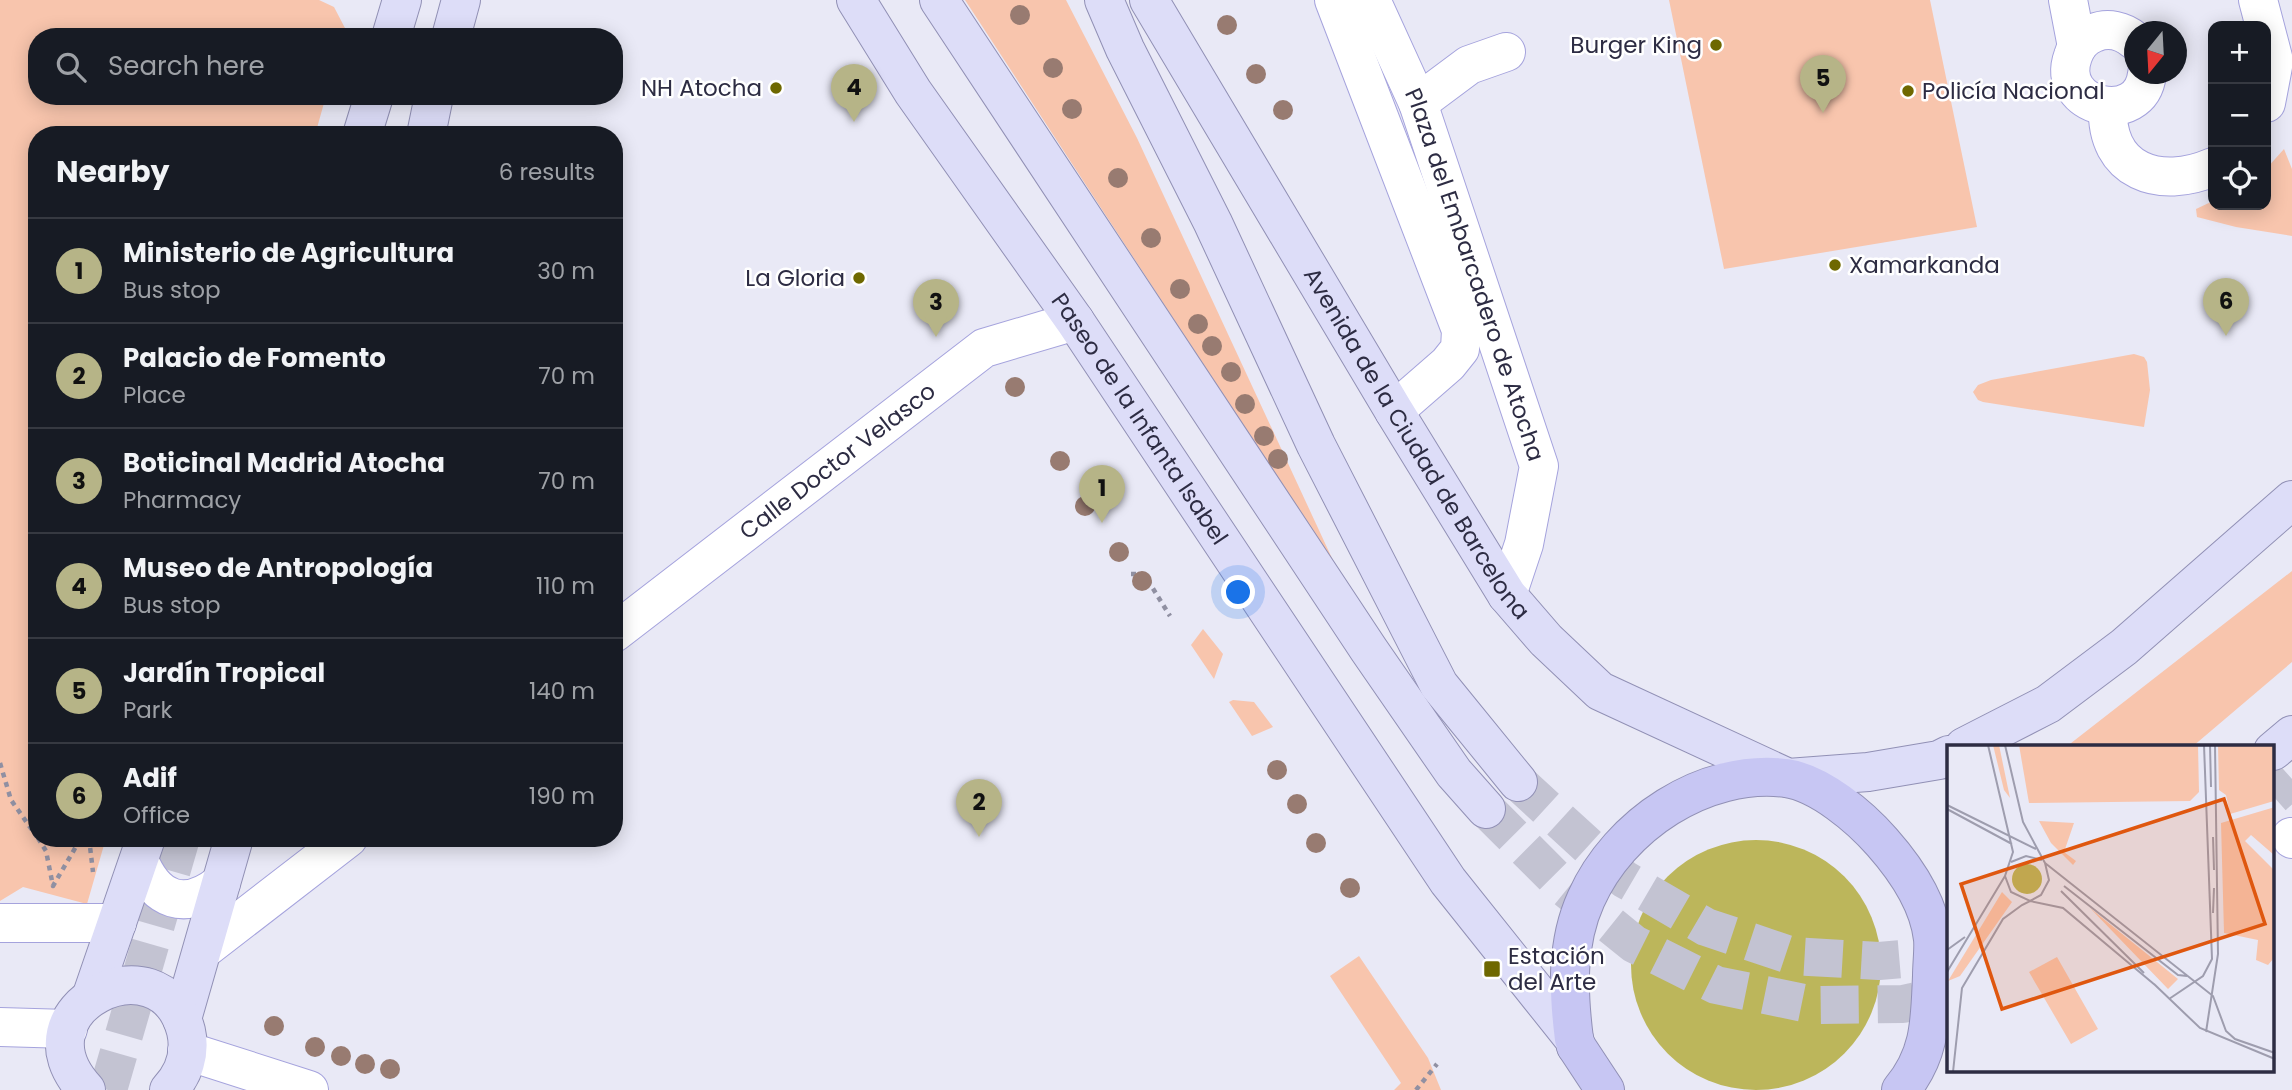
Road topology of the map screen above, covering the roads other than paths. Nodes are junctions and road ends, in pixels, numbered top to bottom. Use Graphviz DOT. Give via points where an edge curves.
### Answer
graph roads {
  1 [pos="402,0"];
  2 [pos="461,0"];
  3 [pos="856,0"];
  4 [pos="939,0"];
  5 [pos="1104,0"];
  6 [pos="1149,0"];
  7 [pos="1334,0"];
  8 [pos="1371,0"];
  9 [pos="2068,0"];
  10 [pos="2261,8"];
  11 [pos="2124,26"];
  12 [pos="394,28"];
  13 [pos="453,28"];
  14 [pos="2077,47"];
  15 [pos="1506,52"];
  16 [pos="2143,84"];
  17 [pos="2270,84"];
  18 [pos="1418,103"];
  19 [pos="372,105"];
  20 [pos="430,105"];
  21 [pos="432,105"];
  22 [pos="2108,107"];
  23 [pos="366,126"];
  24 [pos="422,126"];
  25 [pos="428,126"];
  26 [pos="2208,169"];
  27 [pos="1075,321"];
  28 [pos="1394,411"];
  29 [pos="2292,500"];
  30 [pos="1507,595"];
  31 [pos="623,626"];
  32 [pos="2292,735"];
  33 [pos="1968,745"];
  34 [pos="2274,750"];
  35 [pos="1947,756"];
  36 [pos="1788,778"];
  37 [pos="1518,782"];
  38 [pos="1486,809"];
  39 [pos="231,847"];
  40 [pos="336,847"];
  41 [pos="142,849"];
  42 [pos="221,883"];
  43 [pos="0,923"];
  44 [pos="117,923"];
  45 [pos="203,950"];
  46 [pos="92,995"];
  47 [pos="0,1027"];
  48 [pos="68,1029"];
  49 [pos="184,1035"];
  50 [pos="1938,1037"];
  51 [pos="1575,1043"];
  52 [pos="74,1083"];
  53 [pos="169,1090"];
  54 [pos="309,1090"];
  55 [pos="1585,1090"];
  56 [pos="1605,1090"];
  57 [pos="1901,1090"];
  1 -- 12 [label="main road"];
  2 -- 13 [label="main road"];
  3 -- 27 [label="main road, Paseo de la Infanta Isabel" via="913,92"];
  4 -- 38 [label="main road" via="1369,650 1454,774"];
  5 -- 37 [label="main road" via="1316,445 1439,685"];
  6 -- 28 [label="main road, Avenida de la Ciudad de Barcelona"];
  7 -- 28 [label="street, Plaza del Embarcadero de Atocha" via="1461,330 1460,349"];
  8 -- 18 [label="street, Plaza del Embarcadero de Atocha"];
  9 -- 14 [label="street"];
  10 -- 17 [label="street" via="2274,61"];
  11 -- 14 [label="street" via="2095,33"];
  14 -- 22 [label="street" via="2070,69 2072,81 2086,100"];
  15 -- 18 [label="street" via="1469,65"];
  16 -- 22 [label="street" via="2132,100"];
  18 -- 30 [label="street, Plaza del Embarcadero de Atocha" via="1539,466 1524,544"];
  19 -- 23 [label="main road"];
  20 -- 24 [label="street"];
  21 -- 25 [label="main road"];
  22 -- 26 [label="street" via="2107,128 2113,146 2127,162 2144,172 2173,177"];
  27 -- 31 [label="street, Calle Doctor Velasco" via="984,348"];
  27 -- 51 [label="main road, Paseo de la Infanta Isabel" via="1448,881"];
  28 -- 30 [label="main road, Avenida de la Ciudad de Barcelona"];
  29 -- 33 [label="main road" via="2124,648 2048,704"];
  30 -- 36 [label="main road, Avenida de la Ciudad de Barcelona" via="1600,691"];
  32 -- 34 [label="main road"];
  35 -- 36 [label="main road" via="1868,772"];
  36 -- 50 [label="highway" via="1849,810 1900,862 1920,897 1933,937"];
  36 -- 51 [label="highway" via="1740,777 1687,796 1637,828 1614,852 1586,899 1572,951 1569,977"];
  39 -- 42 [label="main road"];
  40 -- 45 [label="street"];
  41 -- 42 [label="street" via="151,883 173,897 196,899"];
  41 -- 44 [label="main road"];
  42 -- 45 [label="main road"];
  43 -- 44 [label="street"];
  44 -- 46 [label="main road"];
  45 -- 49 [label="main road"];
  46 -- 48 [label="main road"];
  46 -- 49 [label="main road" via="116,986 141,987 169,1002"];
  47 -- 48 [label="street"];
  48 -- 52 [label="main road" via="66,1050"];
  49 -- 53 [label="main road" via="181,1075"];
  49 -- 54 [label="street"];
  50 -- 57 [label="highway"];
  51 -- 55 [label="highway"];
  51 -- 56 [label="highway"];
}
